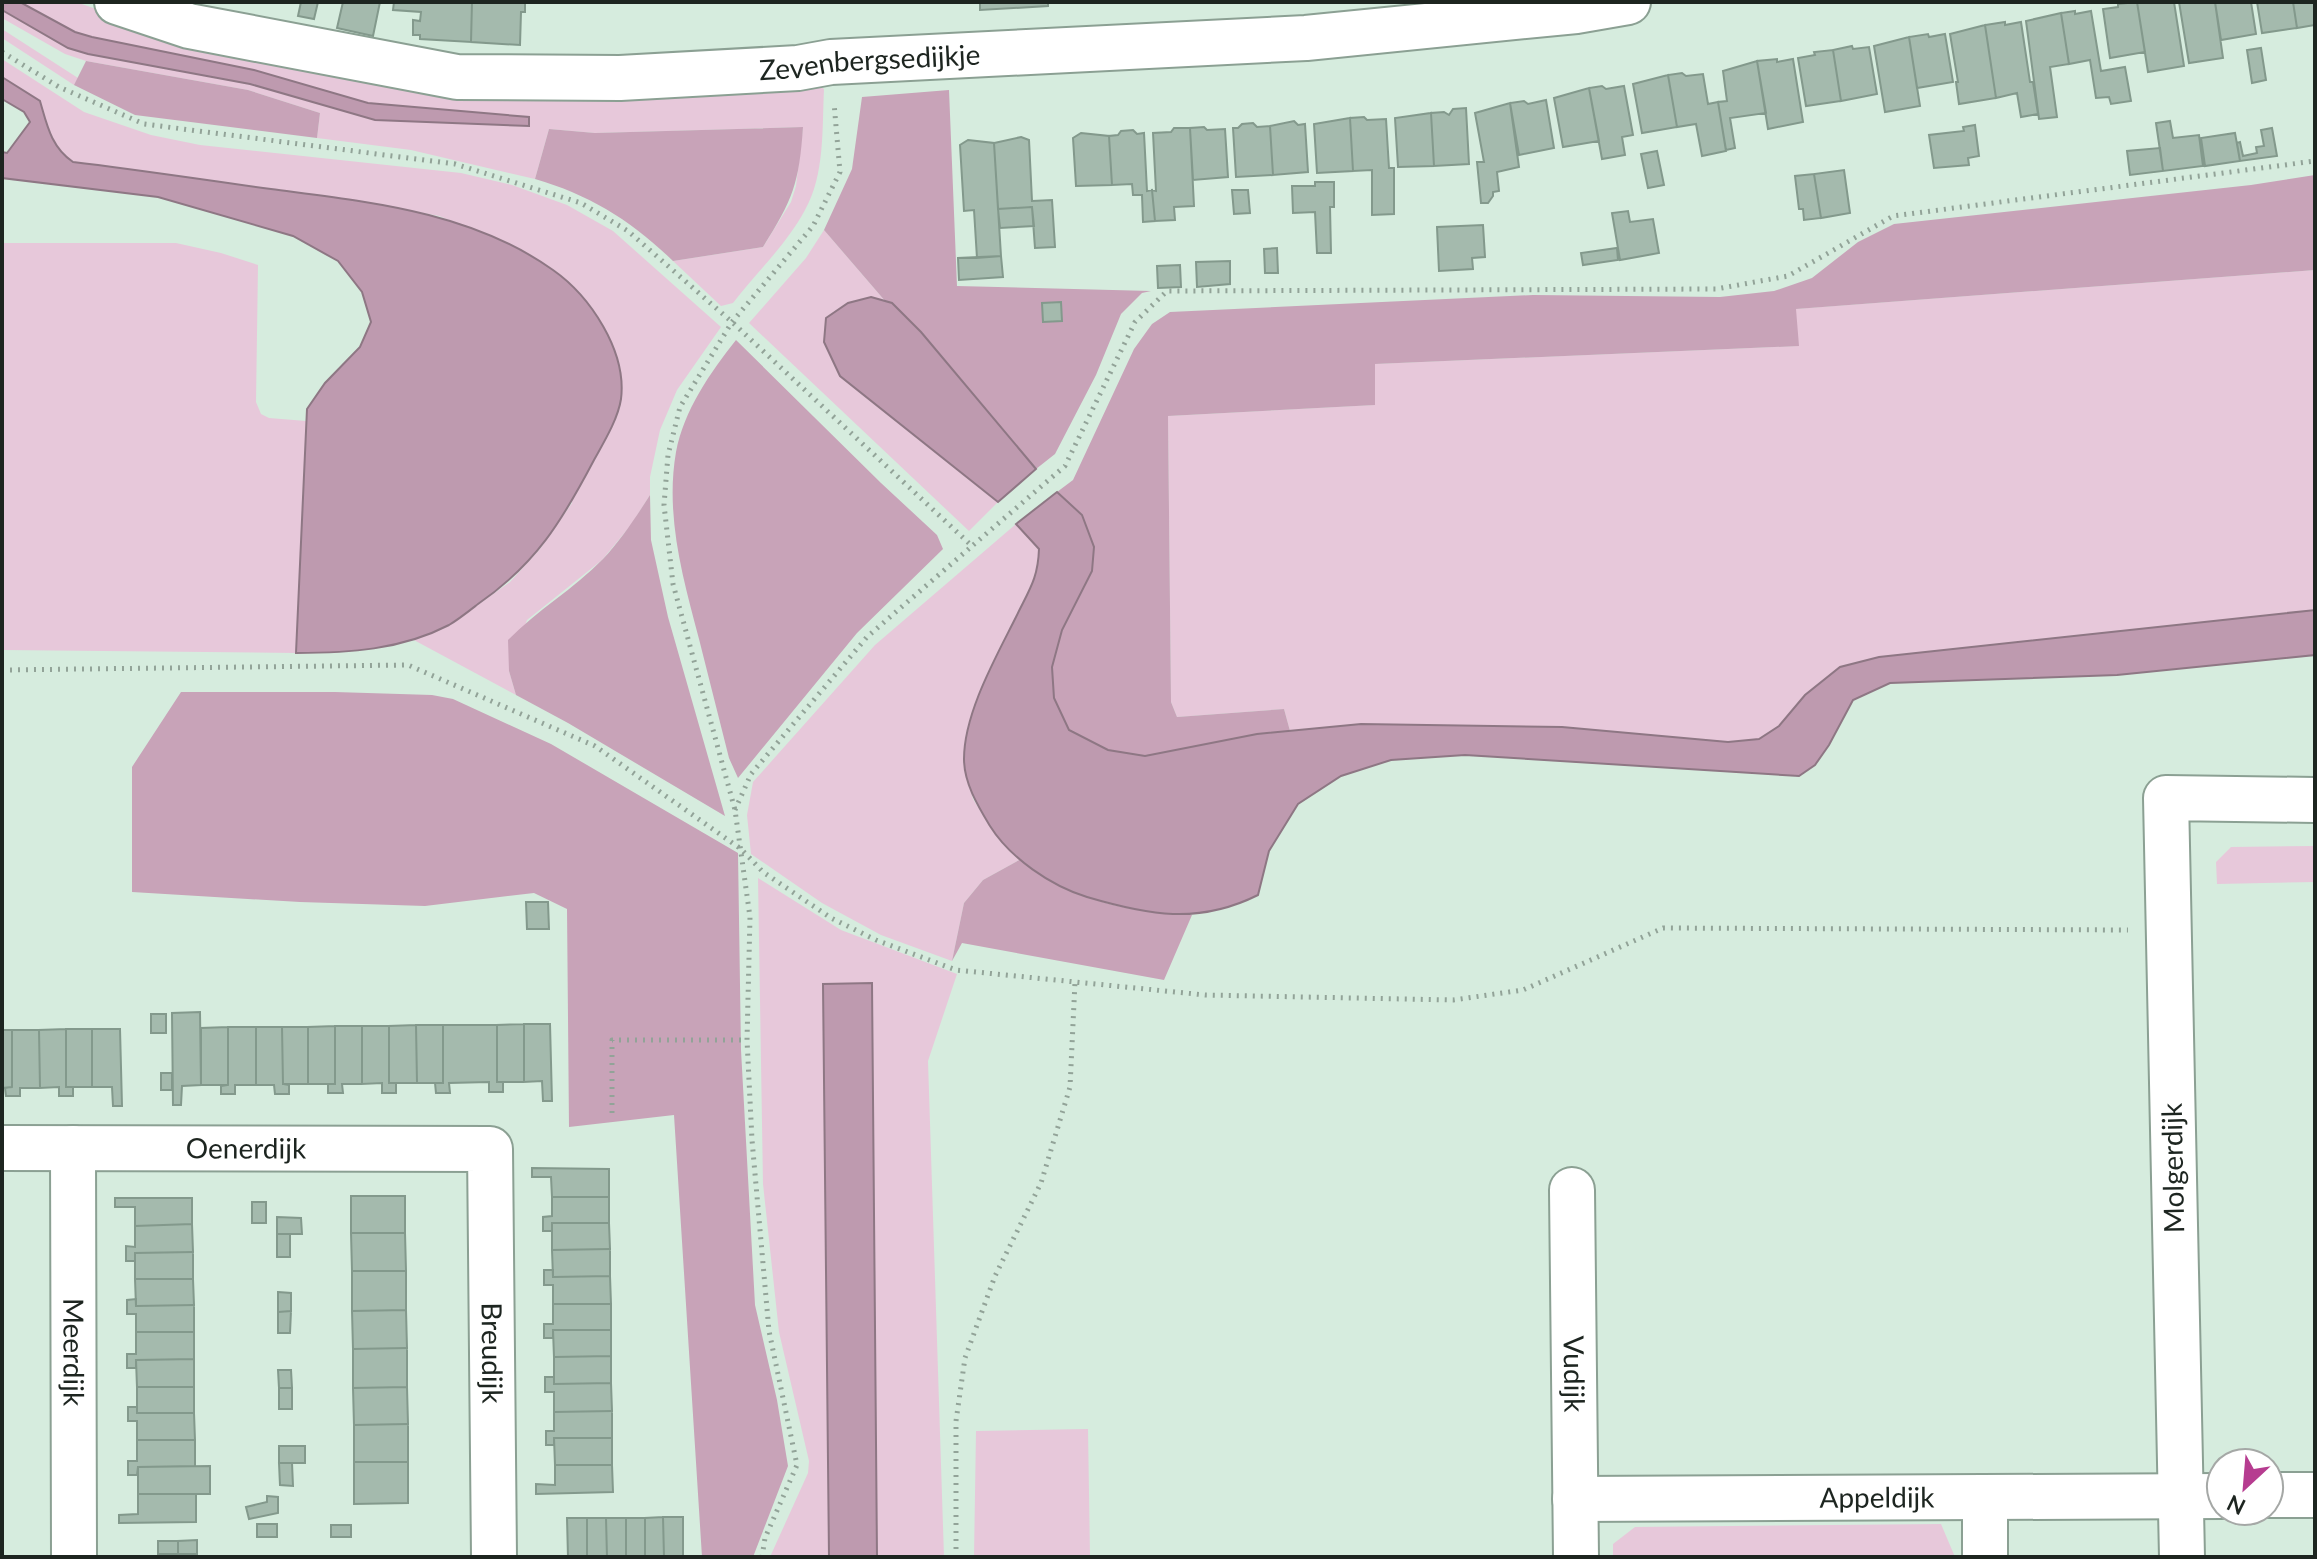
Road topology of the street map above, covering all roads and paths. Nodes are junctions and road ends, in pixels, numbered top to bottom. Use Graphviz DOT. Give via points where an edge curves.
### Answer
graph roads {
  1 [pos="117,2"];
  2 [pos="1628,2"];
  3 [pos="2,52"];
  4 [pos="831,62"];
  5 [pos="2315,161"];
  6 [pos="732,322"];
  7 [pos="972,546"];
  8 [pos="2,670"];
  9 [pos="2315,800"];
  10 [pos="735,810"];
  11 [pos="741,849"];
  12 [pos="2169,930"];
  13 [pos="1075,982"];
  14 [pos="747,1040"];
  15 [pos="612,1113"];
  16 [pos="2,1148"];
  17 [pos="73,1148"];
  18 [pos="490,1149"];
  19 [pos="1572,1190"];
  20 [pos="2285,1495"];
  21 [pos="2315,1495"];
  22 [pos="2200,1496"];
  23 [pos="1985,1498"];
  24 [pos="1575,1499"];
  25 [pos="74,1557"];
  26 [pos="494,1557"];
  27 [pos="762,1557"];
  28 [pos="956,1557"];
  29 [pos="1576,1557"];
  30 [pos="1985,1557"];
  31 [pos="2182,1557"];
  1 -- 4 [label="street, Zevenbergsedijkje" via="189,26 457,77 620,78"];
  2 -- 4 [label="street, Zevenbergsedijkje" via="1306,38"];
  3 -- 6 [label="path" via="59,87 144,124 455,164 581,203 628,231"];
  4 -- 6 [label="path" via="840,172 813,226"];
  5 -- 7 [label="path" via="1893,216 1788,276 1716,289 1167,291 1135,322 1065,466"];
  6 -- 7 [label="path"];
  6 -- 10 [label="path" via="680,407 668,455 664,505 673,584"];
  7 -- 10 [label="path" via="867,637 751,774"];
  8 -- 11 [label="path" via="408,665 595,746"];
  9 -- 12 [label="street, Molgerdijk" via="2166,798"];
  10 -- 11 [label="path"];
  11 -- 13 [label="path" via="763,872 831,918 876,940 956,970"];
  11 -- 14 [label="path" via="750,917"];
  12 -- 13 [label="path" via="1663,928 1523,990 1453,1000 1205,995"];
  12 -- 22 [label="street, Molgerdijk"];
  13 -- 28 [label="path" via="1070,1087 1041,1183 995,1276 965,1358 956,1421"];
  14 -- 15 [label="path" via="612,1040"];
  14 -- 27 [label="path" via="769,1331 797,1465"];
  16 -- 17 [label="street, Oenerdijk"];
  17 -- 18 [label="street, Oenerdijk"];
  17 -- 25 [label="street, Meerdijk"];
  18 -- 26 [label="street, Breudijk"];
  19 -- 24 [label="street, Vudijk"];
  20 -- 21 [label="street"];
  22 -- 23 [label="street, Appeldijk"];
  22 -- 31 [label="street, Molgerdijk"];
  23 -- 24 [label="street, Appeldijk"];
  23 -- 30 [label="street"];
  24 -- 29 [label="street, Vudijk"];
}
